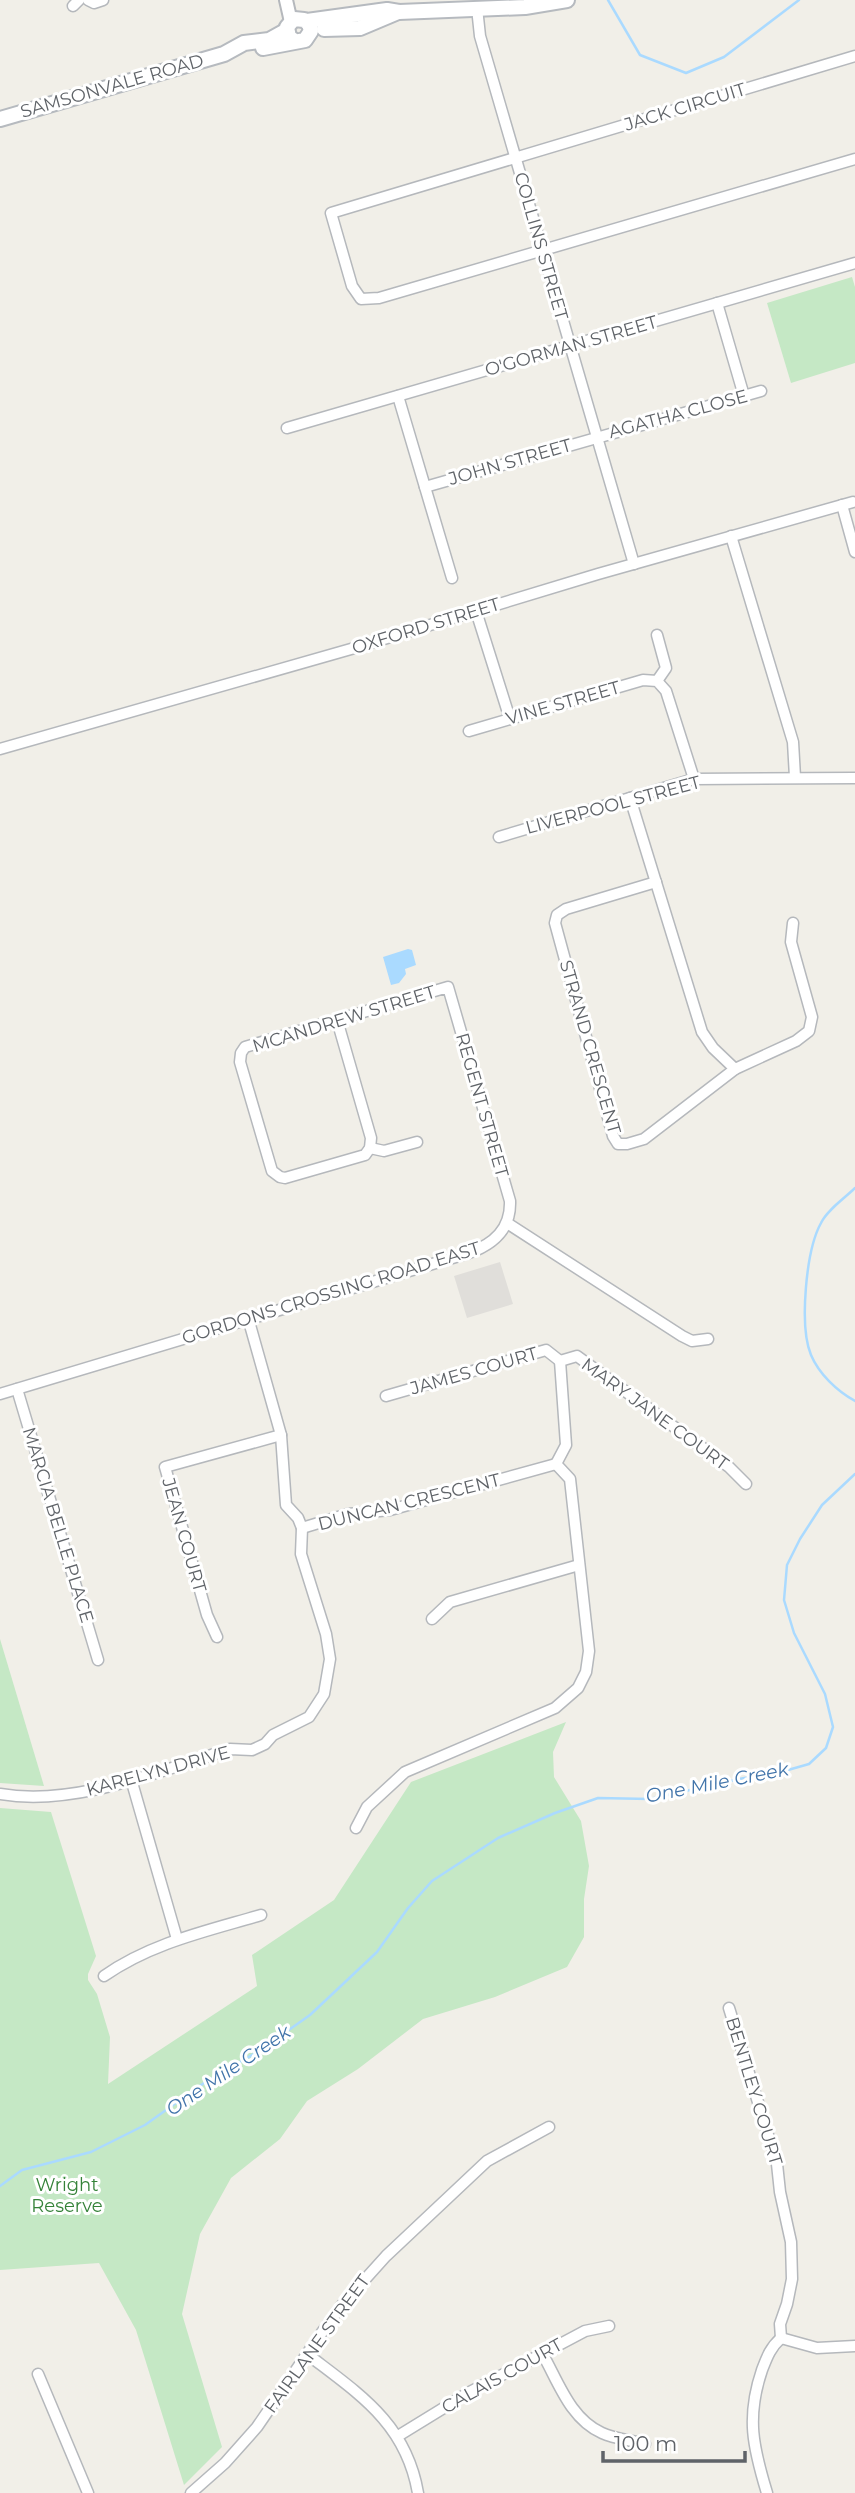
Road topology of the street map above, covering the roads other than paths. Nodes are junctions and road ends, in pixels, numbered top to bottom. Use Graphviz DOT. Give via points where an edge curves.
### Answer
graph roads {
  1 [pos="88,0"];
  2 [pos="103,0"];
  3 [pos="286,0"];
  4 [pos="292,0"];
  5 [pos="567,0"];
  6 [pos="477,8"];
  7 [pos="298,28"];
  8 [pos="855,55"];
  9 [pos="0,119"];
  10 [pos="515,159"];
  11 [pos="855,159"];
  12 [pos="542,250"];
  13 [pos="855,263"];
  14 [pos="717,303"];
  15 [pos="569,347"];
  16 [pos="761,391"];
  17 [pos="398,396"];
  18 [pos="744,396"];
  19 [pos="287,428"];
  20 [pos="596,436"];
  21 [pos="425,487"];
  22 [pos="731,537"];
  23 [pos="855,552"];
  24 [pos="634,564"];
  25 [pos="452,578"];
  26 [pos="476,611"];
  27 [pos="656,635"];
  28 [pos="657,681"];
  29 [pos="510,719"];
  30 [pos="470,731"];
  31 [pos="0,749"];
  32 [pos="795,778"];
  33 [pos="855,778"];
  34 [pos="694,779"];
  35 [pos="630,798"];
  36 [pos="499,837"];
  37 [pos="656,882"];
  38 [pos="793,923"];
  39 [pos="448,987"];
  40 [pos="337,1020"];
  41 [pos="735,1069"];
  42 [pos="417,1142"];
  43 [pos="370,1148"];
  44 [pos="507,1223"];
  45 [pos="248,1318"];
  46 [pos="708,1339"];
  47 [pos="560,1361"];
  48 [pos="16,1390"];
  49 [pos="0,1394"];
  50 [pos="386,1396"];
  51 [pos="281,1435"];
  52 [pos="556,1464"];
  53 [pos="746,1484"];
  54 [pos="302,1528"];
  55 [pos="579,1565"];
  56 [pos="432,1619"];
  57 [pos="217,1637"];
  58 [pos="98,1660"];
  59 [pos="131,1779"];
  60 [pos="0,1794"];
  61 [pos="356,1828"];
  62 [pos="261,1915"];
  63 [pos="177,1939"];
  64 [pos="104,1976"];
  65 [pos="729,2008"];
  66 [pos="549,2127"];
  67 [pos="609,2326"];
  68 [pos="780,2338"];
  69 [pos="855,2346"];
  70 [pos="542,2353"];
  71 [pos="307,2354"];
  72 [pos="38,2374"];
  73 [pos="398,2436"];
  74 [pos="645,2444"];
  75 [pos="88,2493"];
  76 [pos="191,2493"];
  77 [pos="418,2493"];
  78 [pos="767,2493"];
  1 -- 2 [label="street"];
  3 -- 7 [label="street"];
  4 -- 7 [label="street"];
  5 -- 6 [label="main road, SAMSONVALE ROAD"];
  6 -- 7 [label="main road, SAMSONVALE ROAD" via="399,12 360,28"];
  6 -- 10 [label="street, COLLINS STREET" via="480,36"];
  7 -- 9 [label="main road, SAMSONVALE ROAD"];
  8 -- 10 [label="street, JACK CIRCUIT"];
  10 -- 12 [label="street, COLLINS STREET"];
  10 -- 12 [label="street, JACK CIRCUIT" via="331,213 352,286 361,299 379,298"];
  11 -- 12 [label="street"];
  12 -- 15 [label="street, COLLINS STREET"];
  13 -- 14 [label="street, O'GORMAN STREET"];
  14 -- 15 [label="street, O'GORMAN STREET"];
  14 -- 18 [label="street"];
  15 -- 17 [label="street, O'GORMAN STREET"];
  15 -- 20 [label="street, COLLINS STREET"];
  16 -- 18 [label="street, AGATHA CLOSE"];
  17 -- 19 [label="street, O'GORMAN STREET"];
  17 -- 21 [label="street, JOHN STREET"];
  18 -- 20 [label="street, AGATHA CLOSE"];
  20 -- 21 [label="street, JOHN STREET"];
  20 -- 24 [label="street, COLLINS STREET"];
  21 -- 25 [label="street, JOHN STREET"];
  22 -- 23 [label="street, OXFORD STREET" via="847,503"];
  22 -- 24 [label="street, OXFORD STREET"];
  22 -- 32 [label="street" via="793,742"];
  24 -- 26 [label="street, OXFORD STREET"];
  26 -- 29 [label="street"];
  26 -- 31 [label="street, OXFORD STREET"];
  27 -- 28 [label="street" via="666,668"];
  28 -- 29 [label="street, VINE STREET" via="643,680"];
  28 -- 34 [label="street" via="666,691"];
  29 -- 30 [label="street, VINE STREET"];
  32 -- 33 [label="street, LIVERPOOL STREET"];
  32 -- 34 [label="street, LIVERPOOL STREET"];
  34 -- 35 [label="street, LIVERPOOL STREET"];
  35 -- 36 [label="street, LIVERPOOL STREET"];
  35 -- 37 [label="street"];
  37 -- 41 [label="street" via="702,1032"];
  37 -- 41 [label="street, STRAND CRESCENT" via="566,909 555,923 613,1136 618,1144 644,1139"];
  38 -- 41 [label="street" via="792,942 812,1017 809,1031"];
  39 -- 40 [label="street, MCANDREW STREET"];
  39 -- 44 [label="street, REGENT STREET" via="508,1194"];
  40 -- 43 [label="street"];
  40 -- 43 [label="street, MCANDREW STREET" via="249,1045 240,1062 276,1175 285,1178 365,1155"];
  42 -- 43 [label="street" via="384,1152"];
  44 -- 45 [label="street, GORDONS CROSSING ROAD EAST" via="496,1240 479,1250"];
  44 -- 46 [label="street" via="682,1336 692,1341"];
  45 -- 48 [label="street, GORDONS CROSSING ROAD EAST"];
  45 -- 51 [label="street, KARELYN DRIVE"];
  47 -- 50 [label="street, JAMES COURT" via="546,1350"];
  47 -- 52 [label="street" via="566,1445"];
  47 -- 53 [label="street, MARY JANE COURT" via="577,1356"];
  48 -- 49 [label="street, GORDONS CROSSING ROAD EAST"];
  48 -- 58 [label="street, MARCIA BELLE PLACE"];
  51 -- 54 [label="street, KARELYN DRIVE" via="286,1504"];
  51 -- 57 [label="street, JEAN COURT" via="165,1467"];
  52 -- 54 [label="street, DUNCAN CRESCENT" via="390,1510 348,1514"];
  52 -- 55 [label="street" via="570,1479"];
  54 -- 59 [label="street, KARELYN DRIVE" via="301,1554 330,1659 324,1694 309,1717 252,1750 230,1748"];
  55 -- 56 [label="street" via="450,1602"];
  55 -- 61 [label="street" via="589,1651 578,1688 555,1708 405,1772 367,1807"];
  59 -- 60 [label="street, KARELYN DRIVE" via="35,1799"];
  59 -- 63 [label="street"];
  62 -- 63 [label="street"];
  63 -- 64 [label="street" via="124,1961"];
  65 -- 68 [label="street, BENTLEY COURT" via="777,2164 791,2242 792,2279"];
  66 -- 71 [label="street, FAIRLANE STREET" via="487,2161 409,2232 341,2306"];
  67 -- 70 [label="street, CALAIS COURT" via="584,2331"];
  68 -- 69 [label="street" via="817,2348"];
  68 -- 78 [label="street, BENTLEY COURT" via="770,2348 752,2403 752,2442"];
  70 -- 73 [label="street, CALAIS COURT"];
  70 -- 74 [label="street" via="583,2421 601,2432"];
  71 -- 73 [label="street" via="376,2409"];
  71 -- 76 [label="street, FAIRLANE STREET" via="240,2447"];
  72 -- 75 [label="street"];
  73 -- 77 [label="street"];
}
